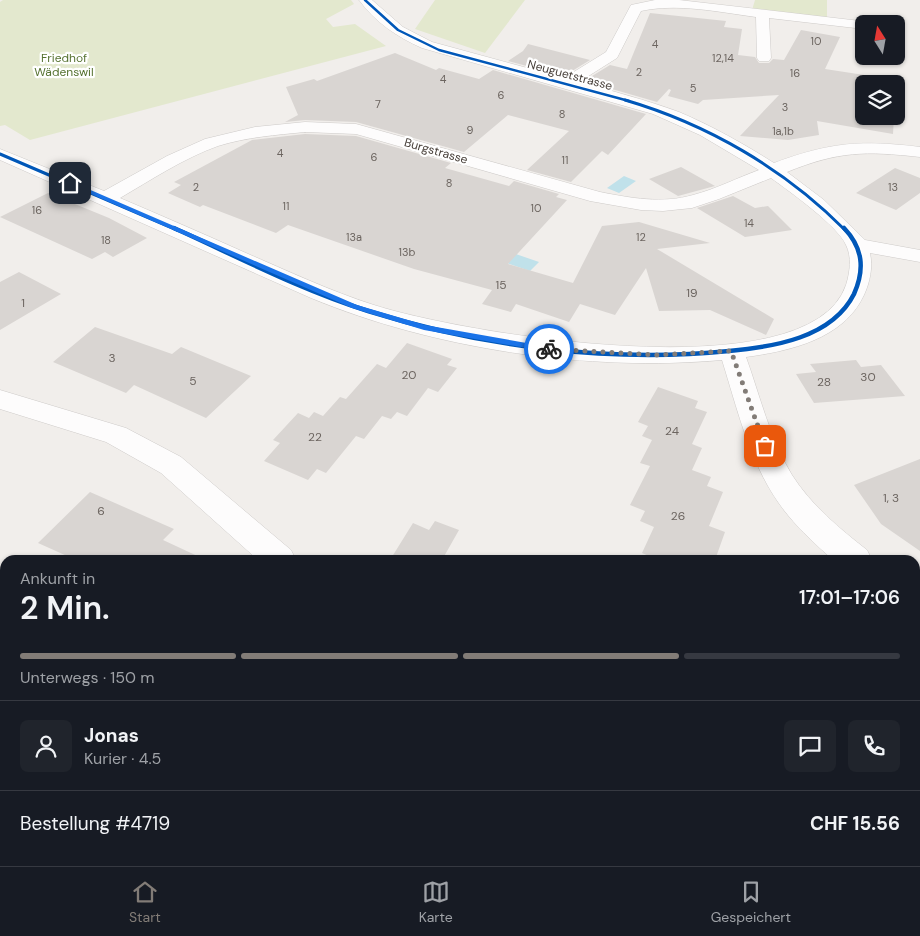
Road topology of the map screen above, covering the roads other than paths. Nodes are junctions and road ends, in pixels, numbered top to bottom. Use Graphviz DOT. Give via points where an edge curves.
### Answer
graph roads {
  1 [pos="365,0"];
  2 [pos="762,14"];
  3 [pos="855,24"];
  4 [pos="764,58"];
  5 [pos="565,84"];
  6 [pos="920,152"];
  7 [pos="0,154"];
  8 [pos="772,170"];
  9 [pos="105,198"];
  10 [pos="858,246"];
  11 [pos="920,256"];
  12 [pos="731,351"];
  13 [pos="0,399"];
  14 [pos="274,555"];
  15 [pos="850,555"];
  1 -- 5 [label="street, Neuguetstrasse" via="397,31 416,41"];
  2 -- 3 [label="street"];
  2 -- 4 [label="street"];
  2 -- 5 [label="street" via="679,4 636,8 612,55"];
  5 -- 8 [label="street, Neuguetstrasse" via="632,102 685,121"];
  6 -- 8 [label="street, Burgstrasse" via="883,148 836,150"];
  7 -- 9 [label="street"];
  8 -- 9 [label="street, Burgstrasse" via="707,198 658,206 632,204 356,129 305,127 255,132 211,143"];
  8 -- 10 [label="street, Neuguetstrasse" via="821,207"];
  9 -- 12 [label="street" via="331,298 424,327 568,352 657,355"];
  10 -- 11 [label="street"];
  10 -- 12 [label="street" via="858,285 852,299 833,320 799,338"];
  12 -- 15 [label="street" via="782,484 812,520"];
  13 -- 14 [label="street" via="116,435 171,465"];
}
